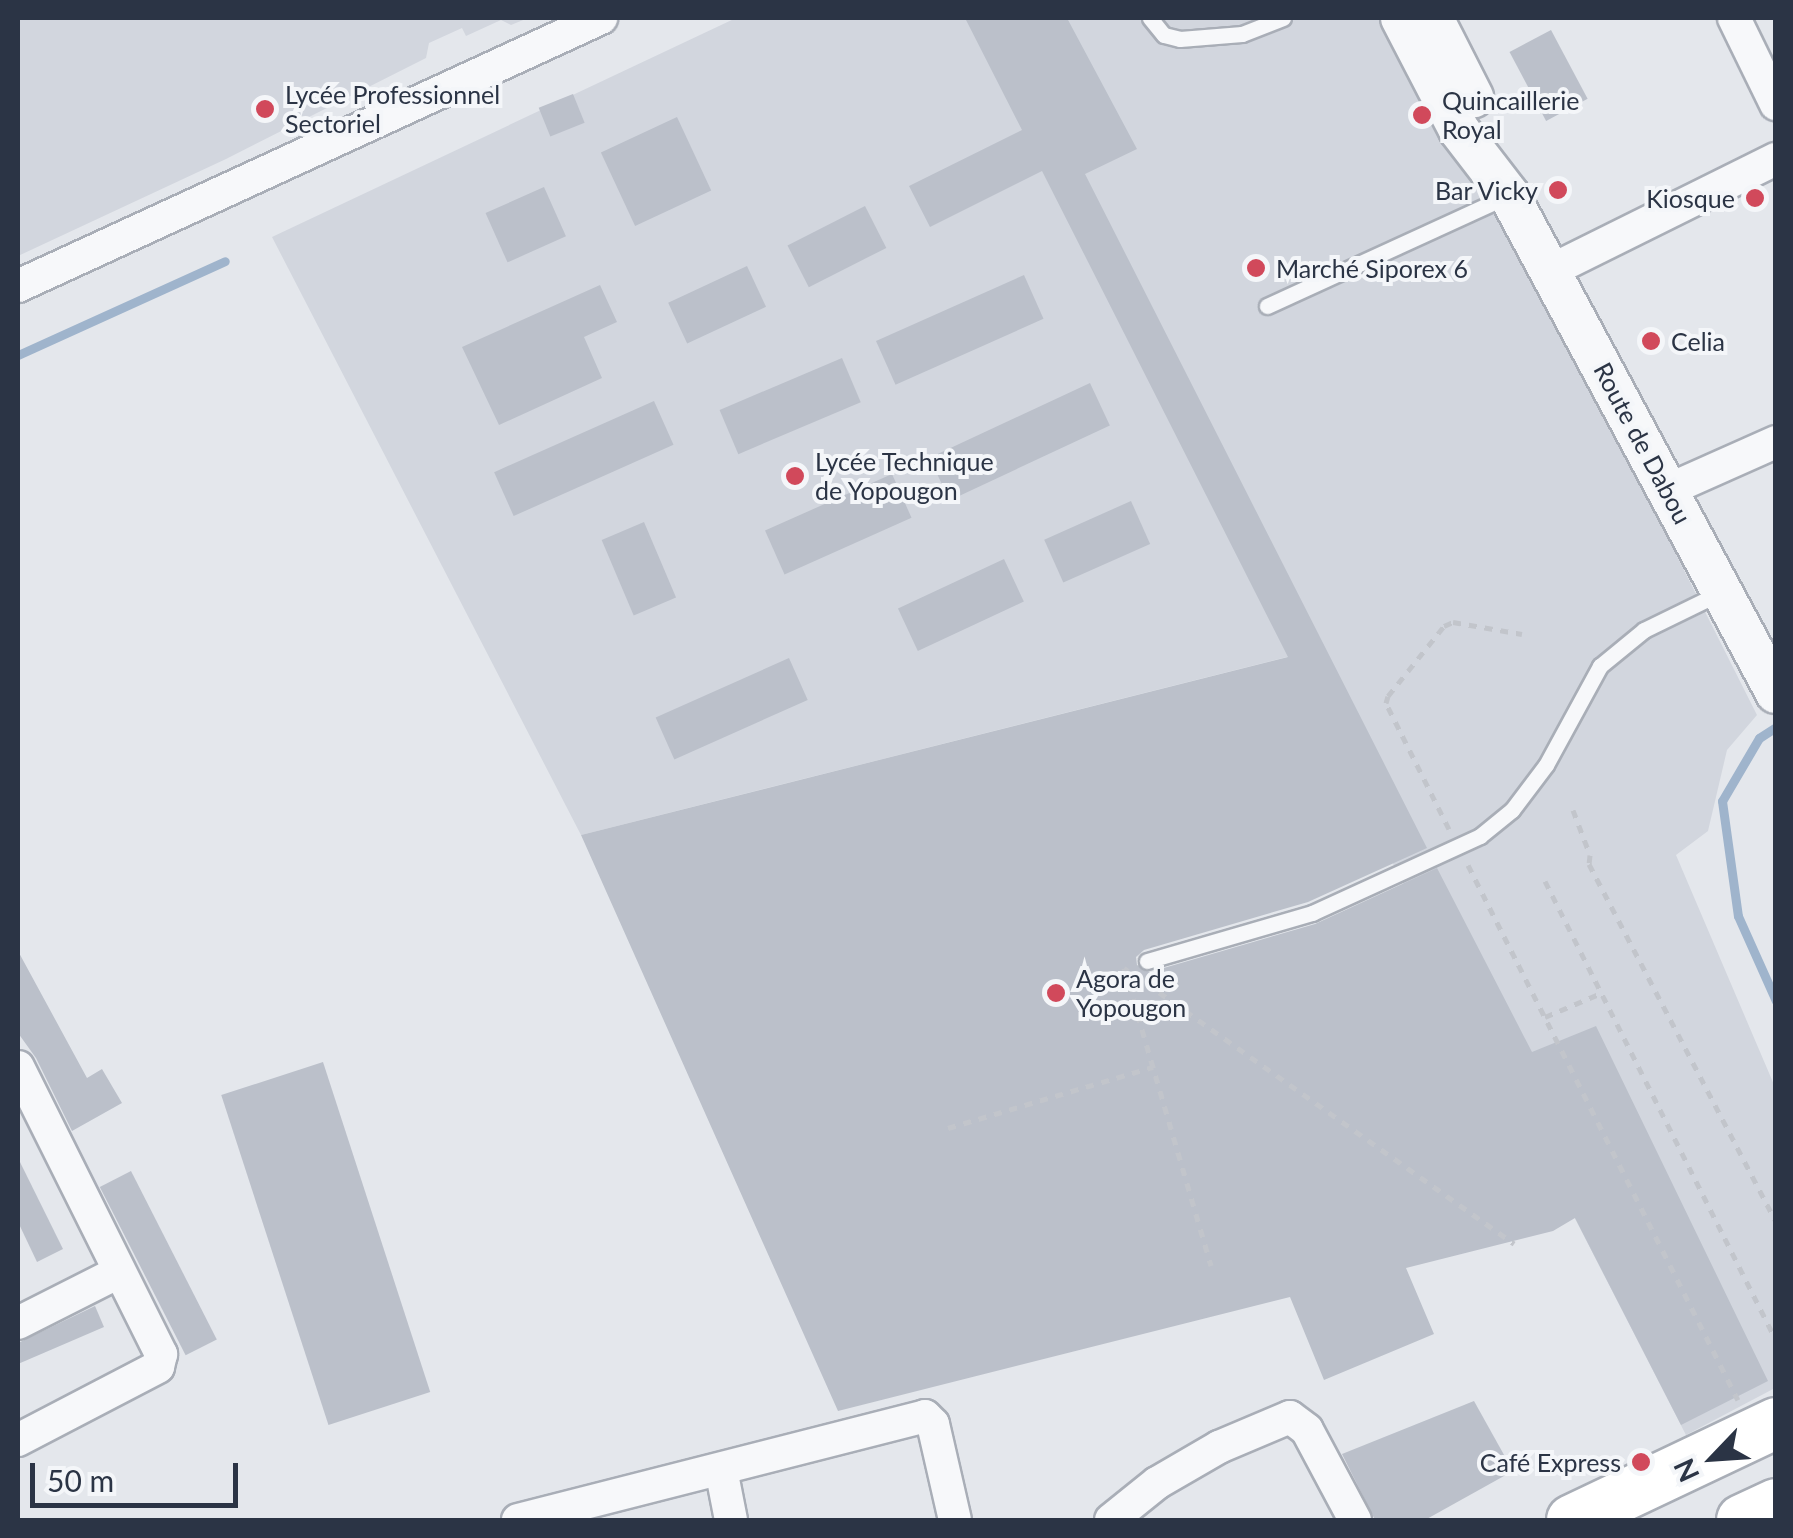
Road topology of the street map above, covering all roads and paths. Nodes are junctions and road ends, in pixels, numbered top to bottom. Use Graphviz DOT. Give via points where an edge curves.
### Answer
graph roads {
  1 [pos="601,18"];
  2 [pos="1150,18"];
  3 [pos="1283,18"];
  4 [pos="1401,18"];
  5 [pos="1433,18"];
  6 [pos="1734,18"];
  7 [pos="1776,104"];
  8 [pos="1776,159"];
  9 [pos="1509,194"];
  10 [pos="1550,271"];
  11 [pos="18,286"];
  12 [pos="1268,306"];
  13 [pos="1776,442"];
  14 [pos="1668,490"];
  15 [pos="1722,592"];
  16 [pos="1522,634"];
  17 [pos="1776,693"];
  18 [pos="1572,810"];
  19 [pos="1459,848"];
  20 [pos="1545,881"];
  21 [pos="1147,961"];
  22 [pos="1599,994"];
  23 [pos="1544,1017"];
  24 [pos="18,1067"];
  25 [pos="1153,1067"];
  26 [pos="948,1128"];
  27 [pos="1776,1221"];
  28 [pos="1514,1244"];
  29 [pos="1212,1266"];
  30 [pos="119,1272"];
  31 [pos="18,1323"];
  32 [pos="1776,1340"];
  33 [pos="1765,1429"];
  34 [pos="18,1440"];
  35 [pos="720,1469"];
  36 [pos="1641,1504"];
  37 [pos="1776,1504"];
  38 [pos="518,1520"];
  39 [pos="730,1520"];
  40 [pos="956,1520"];
  41 [pos="1111,1520"];
  42 [pos="1354,1520"];
  43 [pos="1572,1520"];
  44 [pos="1742,1520"];
  1 -- 11 [label="street"];
  2 -- 3 [label="lane" via="1164,34 1180,39 1242,34"];
  4 -- 9 [label="street, Route de Dabou" via="1459,130"];
  5 -- 9 [label="street, Route de Dabou" via="1494,140"];
  6 -- 7 [label="street"];
  8 -- 10 [label="street"];
  9 -- 10 [label="street, Route de Dabou"];
  9 -- 12 [label="lane"];
  10 -- 14 [label="street, Route de Dabou"];
  13 -- 14 [label="street"];
  14 -- 15 [label="street, Route de Dabou"];
  15 -- 17 [label="street, Route de Dabou"];
  15 -- 19 [label="lane" via="1644,630 1600,666 1546,765 1512,810"];
  16 -- 19 [label="path" via="1452,622 1386,702"];
  18 -- 27 [label="path" via="1589,864"];
  19 -- 21 [label="lane" via="1312,913"];
  19 -- 23 [label="path"];
  20 -- 22 [label="path"];
  22 -- 23 [label="path"];
  22 -- 32 [label="path"];
  23 -- 33 [label="path"];
  24 -- 30 [label="street"];
  25 -- 26 [label="path"];
  25 -- 28 [label="path" via="1124,968"];
  25 -- 29 [label="path"];
  30 -- 31 [label="street"];
  30 -- 34 [label="street" via="158,1343 158,1367"];
  33 -- 36 [label="main road"];
  35 -- 38 [label="street"];
  35 -- 39 [label="street"];
  35 -- 40 [label="street" via="924,1416 933,1424"];
  36 -- 43 [label="main road"];
  37 -- 44 [label="main road"];
  41 -- 42 [label="street" via="1218,1447 1290,1417 1308,1430"];
}
